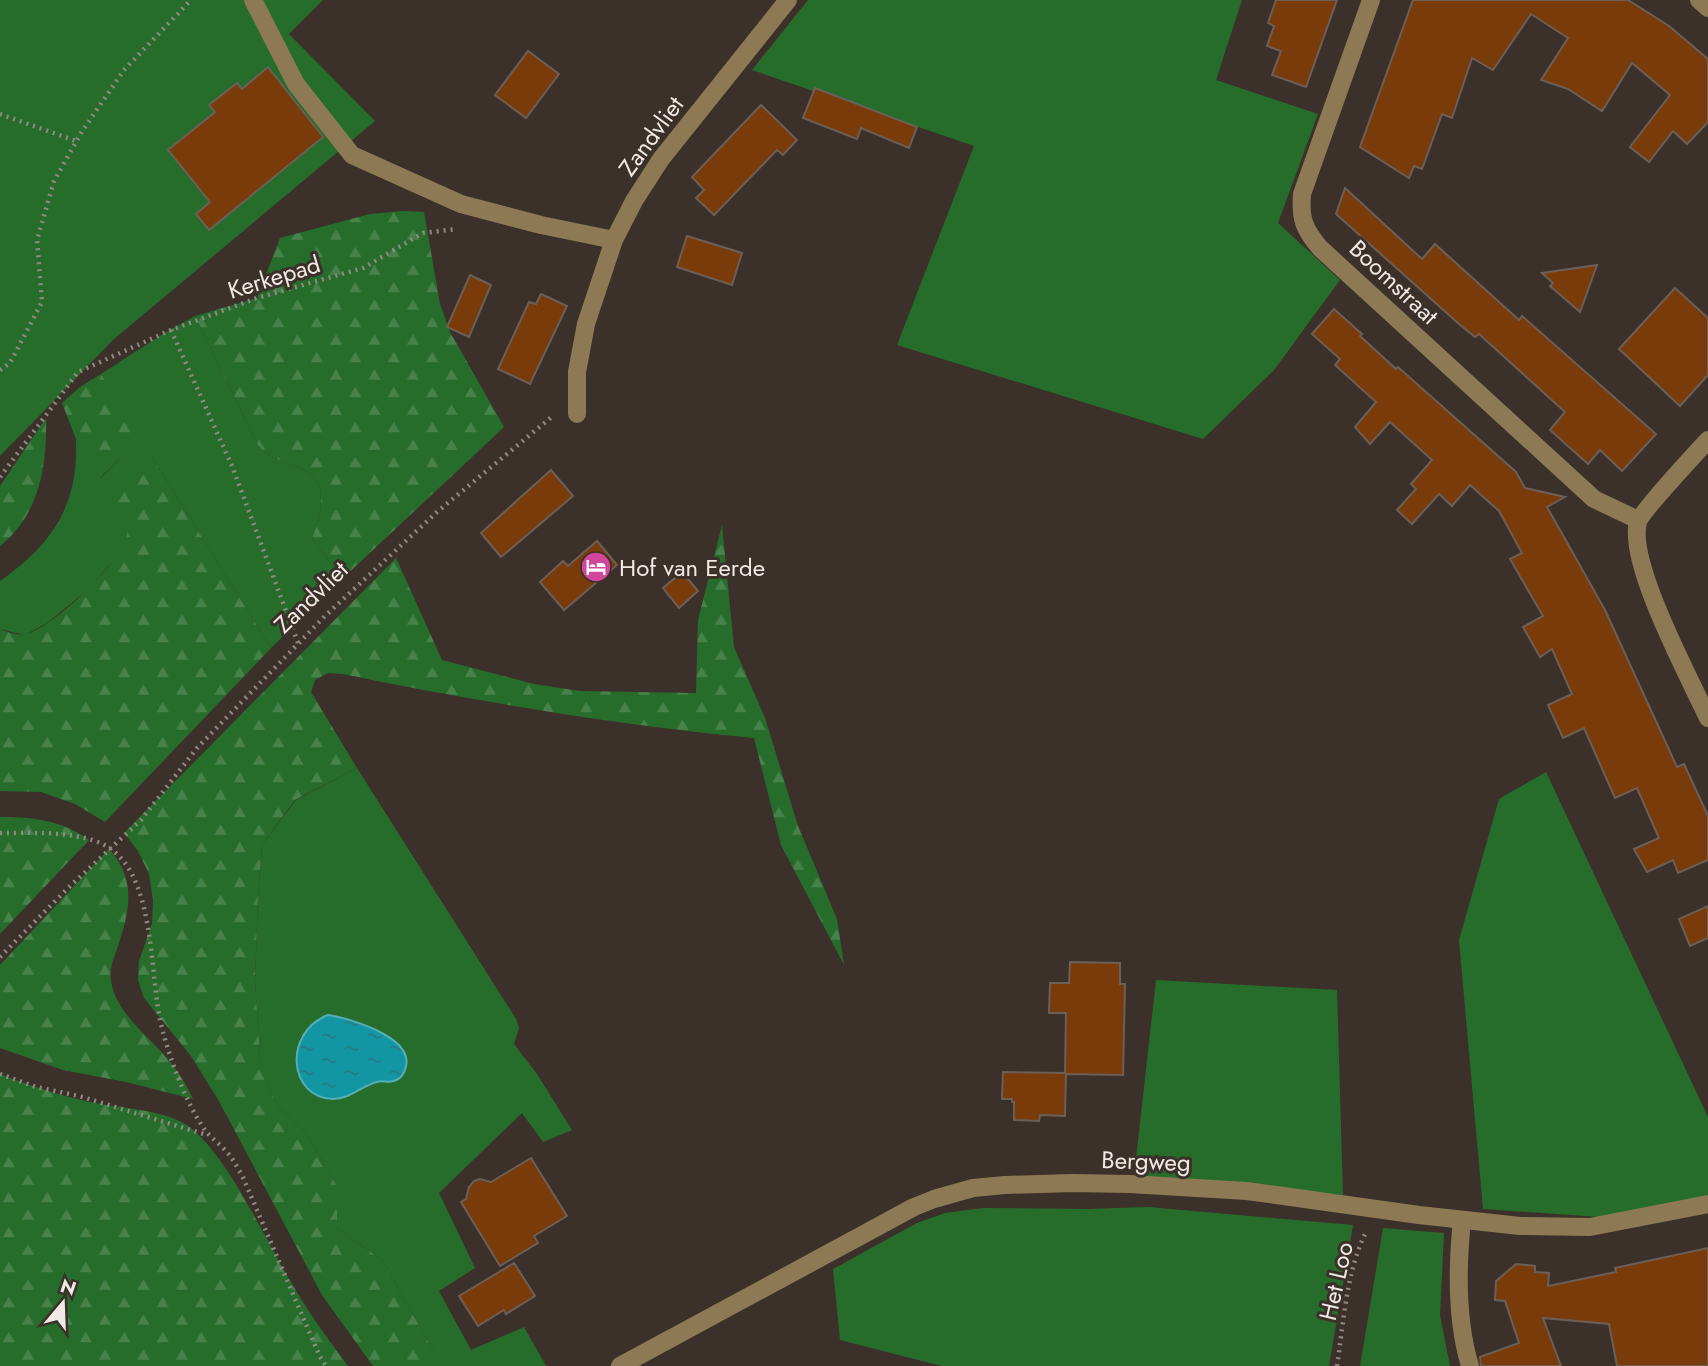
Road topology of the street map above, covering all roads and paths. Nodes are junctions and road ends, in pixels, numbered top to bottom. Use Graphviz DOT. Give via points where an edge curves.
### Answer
graph roads {
  1 [pos="191,0"];
  2 [pos="254,0"];
  3 [pos="788,0"];
  4 [pos="1371,0"];
  5 [pos="1699,0"];
  6 [pos="1708,8"];
  7 [pos="0,114"];
  8 [pos="76,141"];
  9 [pos="467,231"];
  10 [pos="614,240"];
  11 [pos="171,330"];
  12 [pos="0,370"];
  13 [pos="571,409"];
  14 [pos="1708,440"];
  15 [pos="0,477"];
  16 [pos="1638,520"];
  17 [pos="298,643"];
  18 [pos="1708,718"];
  19 [pos="0,833"];
  20 [pos="112,849"];
  21 [pos="0,957"];
  22 [pos="0,1074"];
  23 [pos="210,1135"];
  24 [pos="1708,1204"];
  25 [pos="1380,1209"];
  26 [pos="1462,1220"];
  27 [pos="326,1366"];
  28 [pos="620,1366"];
  29 [pos="1336,1366"];
  30 [pos="1470,1366"];
  1 -- 8 [label="path" via="124,70"];
  2 -- 10 [label="street" via="296,84 352,155 461,204"];
  3 -- 10 [label="street, Zandvliet" via="647,178"];
  4 -- 16 [label="street, Boomstraat" via="1302,194 1300,212 1306,232 1594,499"];
  5 -- 6 [label="street"];
  7 -- 8 [label="path"];
  8 -- 12 [label="path" via="54,181 37,240 41,302 10,363"];
  9 -- 11 [label="path, Kerkepad" via="455,228 423,233 363,268 257,298"];
  10 -- 13 [label="street, Zandvliet" via="589,313"];
  11 -- 15 [label="path, Kerkepad" via="78,372"];
  11 -- 17 [label="path" via="232,466"];
  13 -- 17 [label="path, Zandvliet" via="437,512"];
  14 -- 16 [label="street"];
  16 -- 18 [label="street" via="1638,550 1649,589"];
  17 -- 20 [label="path, Zandvliet" via="197,748 141,820"];
  19 -- 20 [label="path" via="54,834"];
  20 -- 21 [label="path, Zandvliet"];
  20 -- 23 [label="path" via="124,860 142,896 163,1032 192,1107"];
  22 -- 23 [label="path"];
  23 -- 27 [label="path" via="242,1175"];
  24 -- 26 [label="street, Bergweg" via="1590,1227"];
  25 -- 26 [label="street, Bergweg"];
  25 -- 28 [label="street, Bergweg" via="1167,1185 973,1188 906,1211"];
  25 -- 29 [label="path, Het Loo" via="1360,1243"];
  26 -- 30 [label="street" via="1458,1258 1463,1343"];
}
